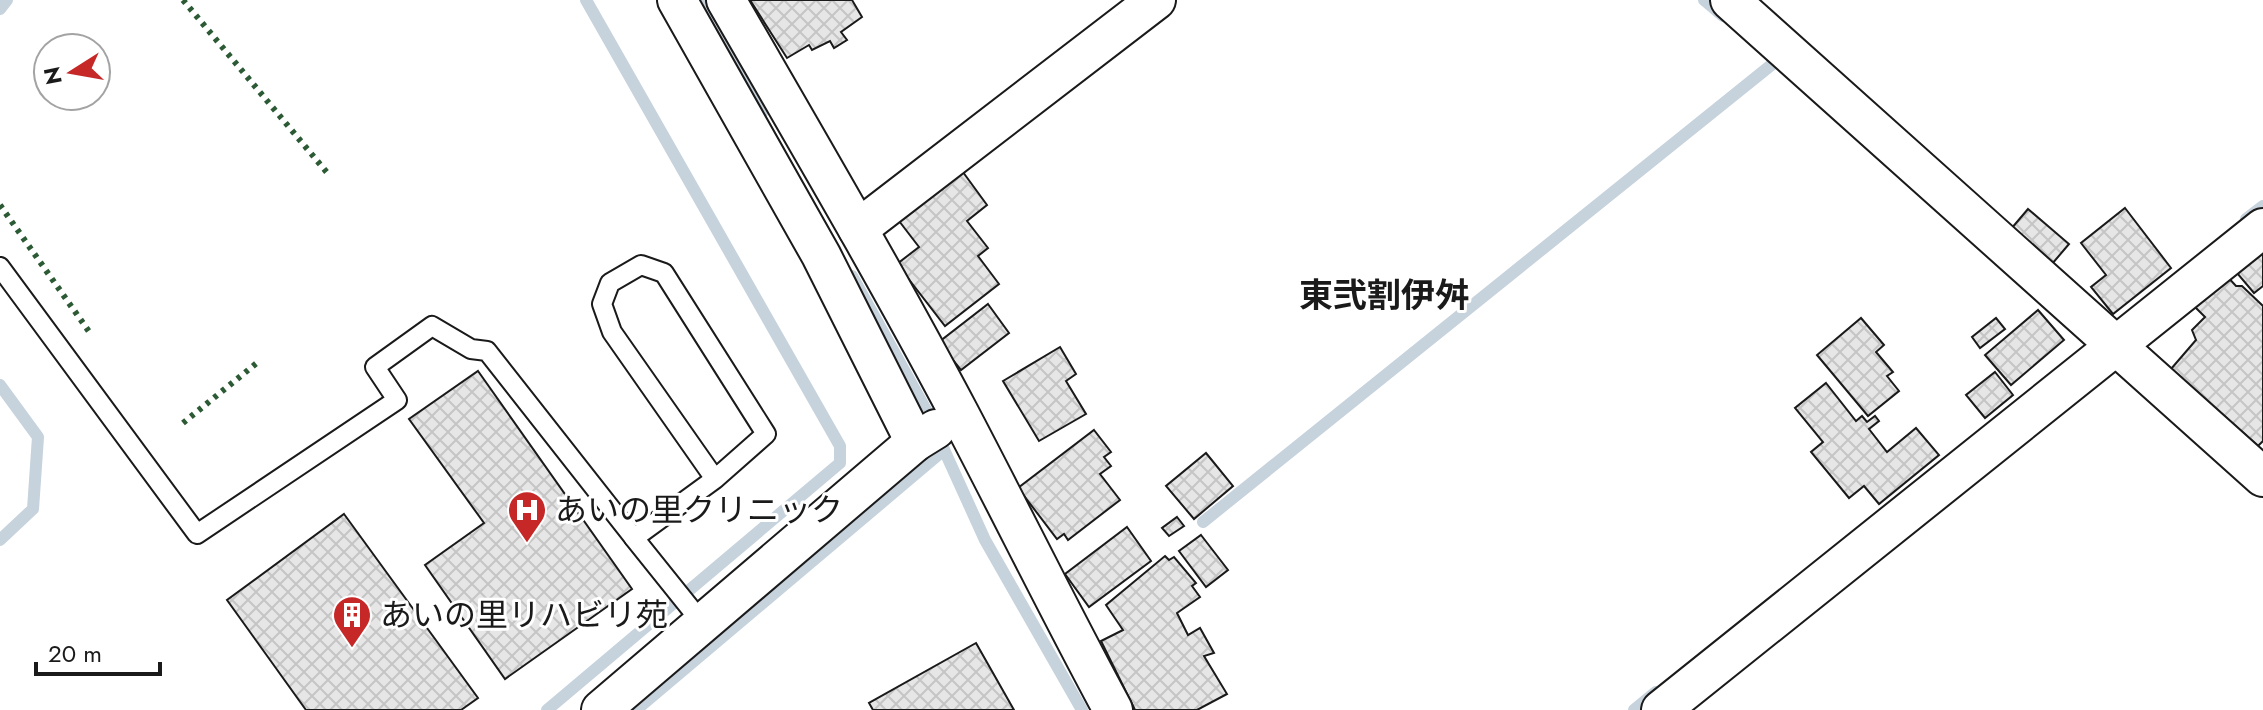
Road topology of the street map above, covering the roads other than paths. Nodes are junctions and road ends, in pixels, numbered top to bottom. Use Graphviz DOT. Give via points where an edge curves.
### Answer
graph roads {
  1 [pos="677,0"];
  2 [pos="726,0"];
  3 [pos="1156,0"];
  4 [pos="1730,0"];
  5 [pos="2263,228"];
  6 [pos="858,229"];
  7 [pos="0,267"];
  8 [pos="2107,354"];
  9 [pos="936,428"];
  10 [pos="2263,477"];
  11 [pos="715,479"];
  12 [pos="634,538"];
  13 [pos="697,617"];
  14 [pos="601,710"];
  15 [pos="1113,710"];
  16 [pos="1661,710"];
  1 -- 9 [label="street" via="821,255"];
  2 -- 6 [label="street"];
  3 -- 6 [label="street"];
  4 -- 8 [label="street"];
  5 -- 8 [label="street"];
  6 -- 9 [label="street"];
  7 -- 12 [label="lane" via="197,534 397,400 375,367 432,326 471,349 487,351"];
  8 -- 10 [label="street"];
  8 -- 16 [label="street"];
  9 -- 13 [label="street"];
  9 -- 15 [label="street" via="1066,623"];
  11 -- 11 [label="lane" via="612,332 602,304 610,283 641,265 664,273 766,434"];
  11 -- 12 [label="lane"];
  12 -- 13 [label="lane"];
  13 -- 14 [label="street"];
}
